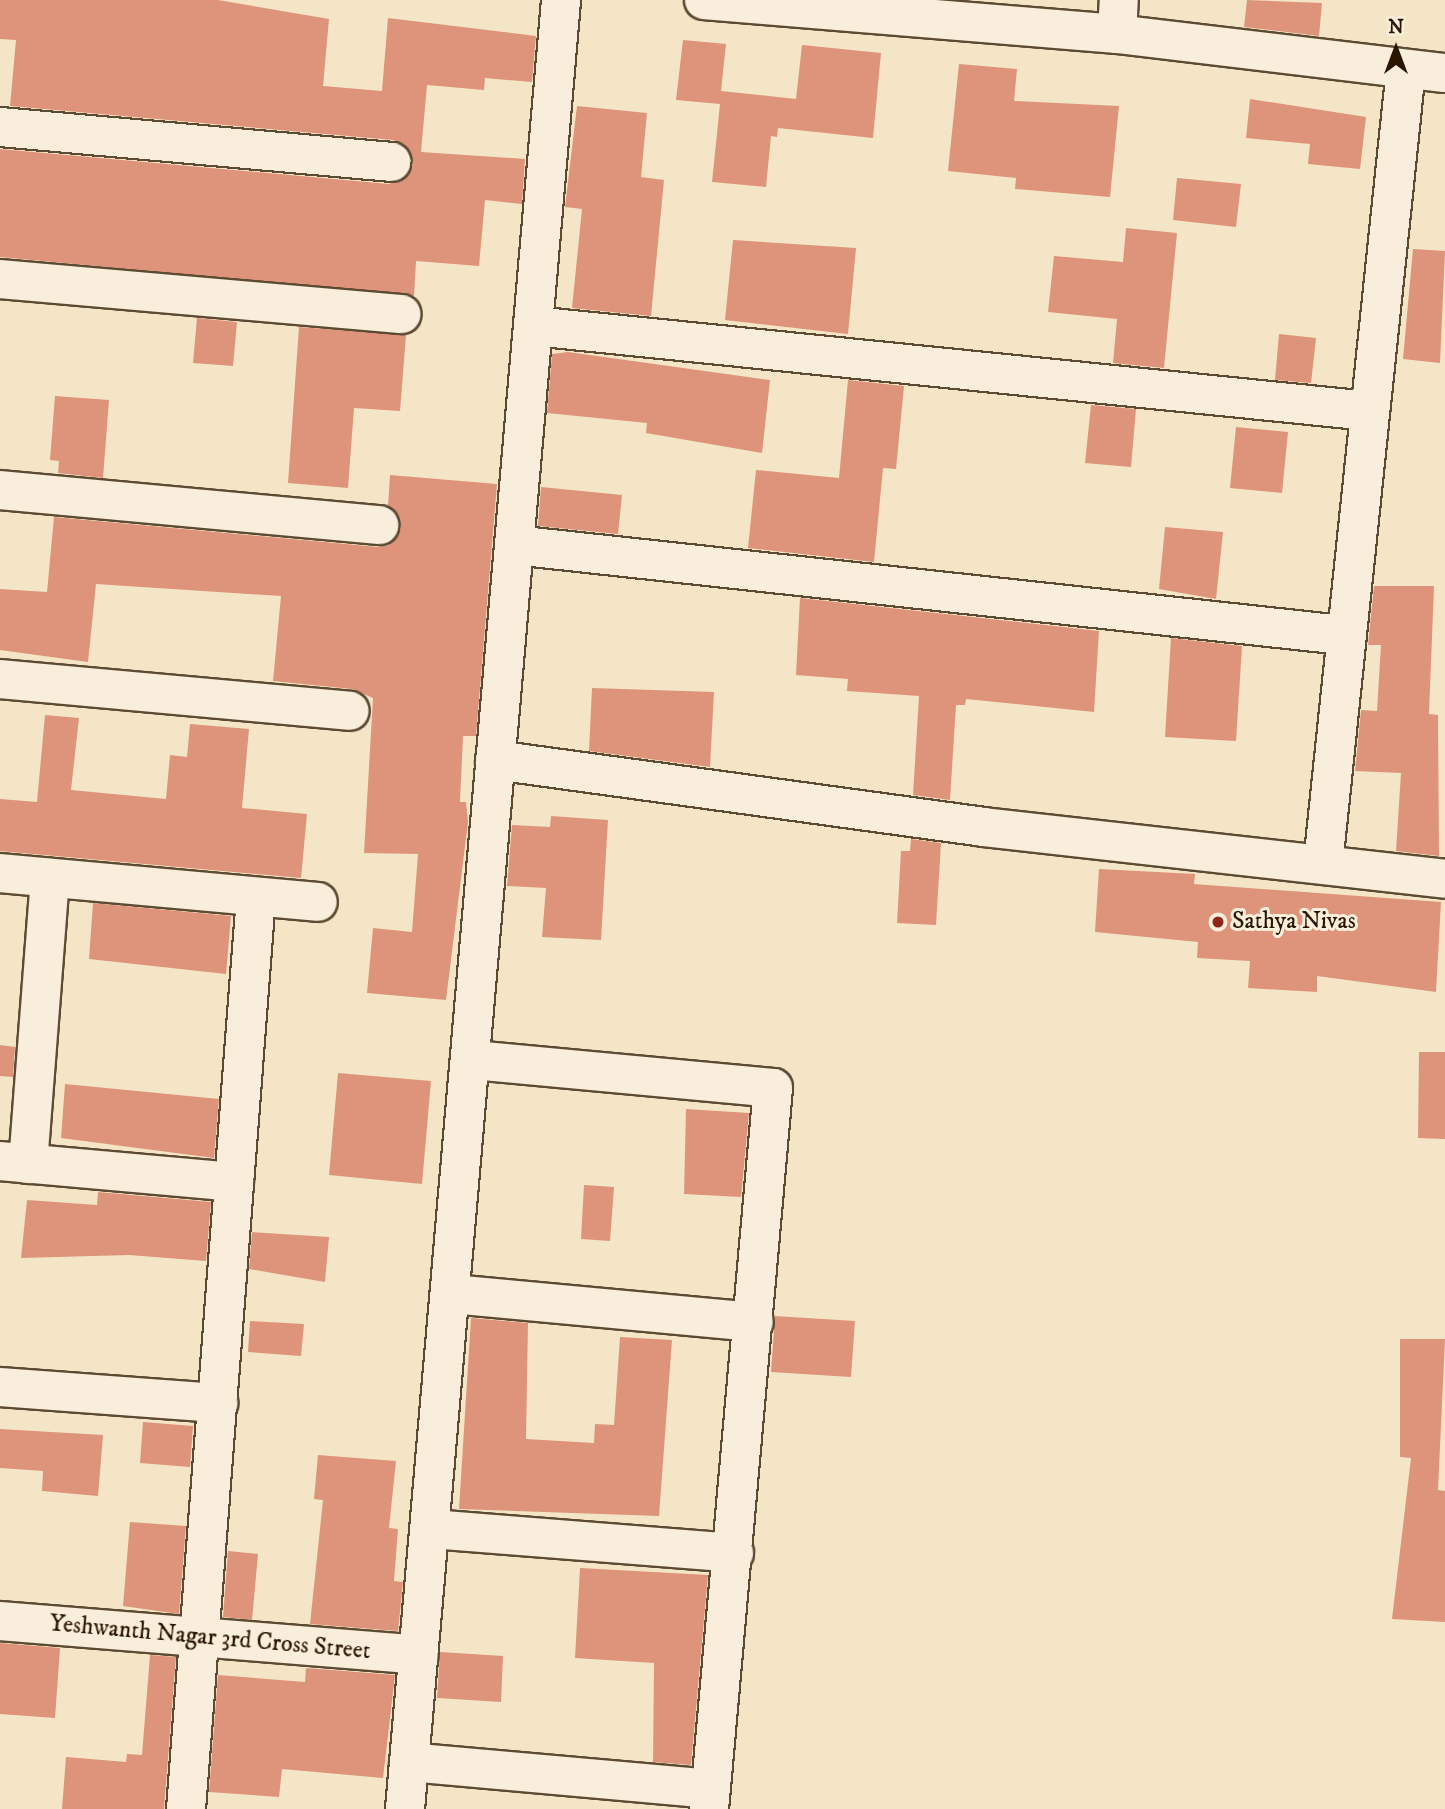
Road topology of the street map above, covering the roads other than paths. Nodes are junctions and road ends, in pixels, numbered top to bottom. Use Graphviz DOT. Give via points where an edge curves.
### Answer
graph roads {
  1 [pos="561,0"];
  2 [pos="704,0"];
  3 [pos="827,5"];
  4 [pos="1118,17"];
  5 [pos="1406,69"];
  6 [pos="1445,74"];
  7 [pos="0,127"];
  8 [pos="391,162"];
  9 [pos="0,279"];
  10 [pos="401,314"];
  11 [pos="533,326"];
  12 [pos="1368,411"];
  13 [pos="0,490"];
  14 [pos="379,525"];
  15 [pos="514,545"];
  16 [pos="1342,635"];
  17 [pos="0,679"];
  18 [pos="350,711"];
  19 [pos="495,760"];
  20 [pos="1323,864"];
  21 [pos="0,873"];
  22 [pos="50,878"];
  23 [pos="1445,879"];
  24 [pos="256,897"];
  25 [pos="318,902"];
  26 [pos="473,1060"];
  27 [pos="14,1163"];
  28 [pos="234,1182"];
  29 [pos="452,1294"];
  30 [pos="754,1322"];
  31 [pos="0,1387"];
  32 [pos="218,1403"];
  33 [pos="431,1529"];
  34 [pos="734,1553"];
  35 [pos="0,1621"];
  36 [pos="200,1637"];
  37 [pos="419,1655"];
  38 [pos="409,1762"];
  39 [pos="709,1799"];
  40 [pos="186,1809"];
  41 [pos="405,1809"];
  1 -- 11 [label="street"];
  2 -- 3 [label="street"];
  3 -- 4 [label="street"];
  4 -- 5 [label="street"];
  5 -- 6 [label="street"];
  5 -- 12 [label="street"];
  7 -- 8 [label="street"];
  9 -- 10 [label="street"];
  11 -- 12 [label="street"];
  11 -- 15 [label="street"];
  12 -- 16 [label="street"];
  13 -- 14 [label="street"];
  15 -- 16 [label="street"];
  15 -- 19 [label="street"];
  16 -- 20 [label="street"];
  17 -- 18 [label="street"];
  19 -- 20 [label="street" via="983,827"];
  19 -- 26 [label="street"];
  20 -- 23 [label="street"];
  21 -- 22 [label="street"];
  22 -- 24 [label="street"];
  22 -- 27 [label="street"];
  24 -- 25 [label="street"];
  24 -- 28 [label="street"];
  26 -- 29 [label="street"];
  26 -- 30 [label="street" via="773,1088"];
  27 -- 28 [label="street"];
  28 -- 32 [label="street"];
  29 -- 30 [label="street"];
  29 -- 33 [label="street"];
  30 -- 34 [label="street"];
  31 -- 32 [label="street"];
  32 -- 36 [label="street"];
  33 -- 34 [label="street"];
  33 -- 37 [label="street"];
  34 -- 39 [label="street"];
  35 -- 36 [label="street, Yeshwanth Nagar 3rd Cross Street"];
  36 -- 37 [label="street, Yeshwanth Nagar 3rd Cross Street"];
  36 -- 40 [label="street"];
  37 -- 38 [label="street"];
  38 -- 39 [label="street"];
  38 -- 41 [label="street"];
}
